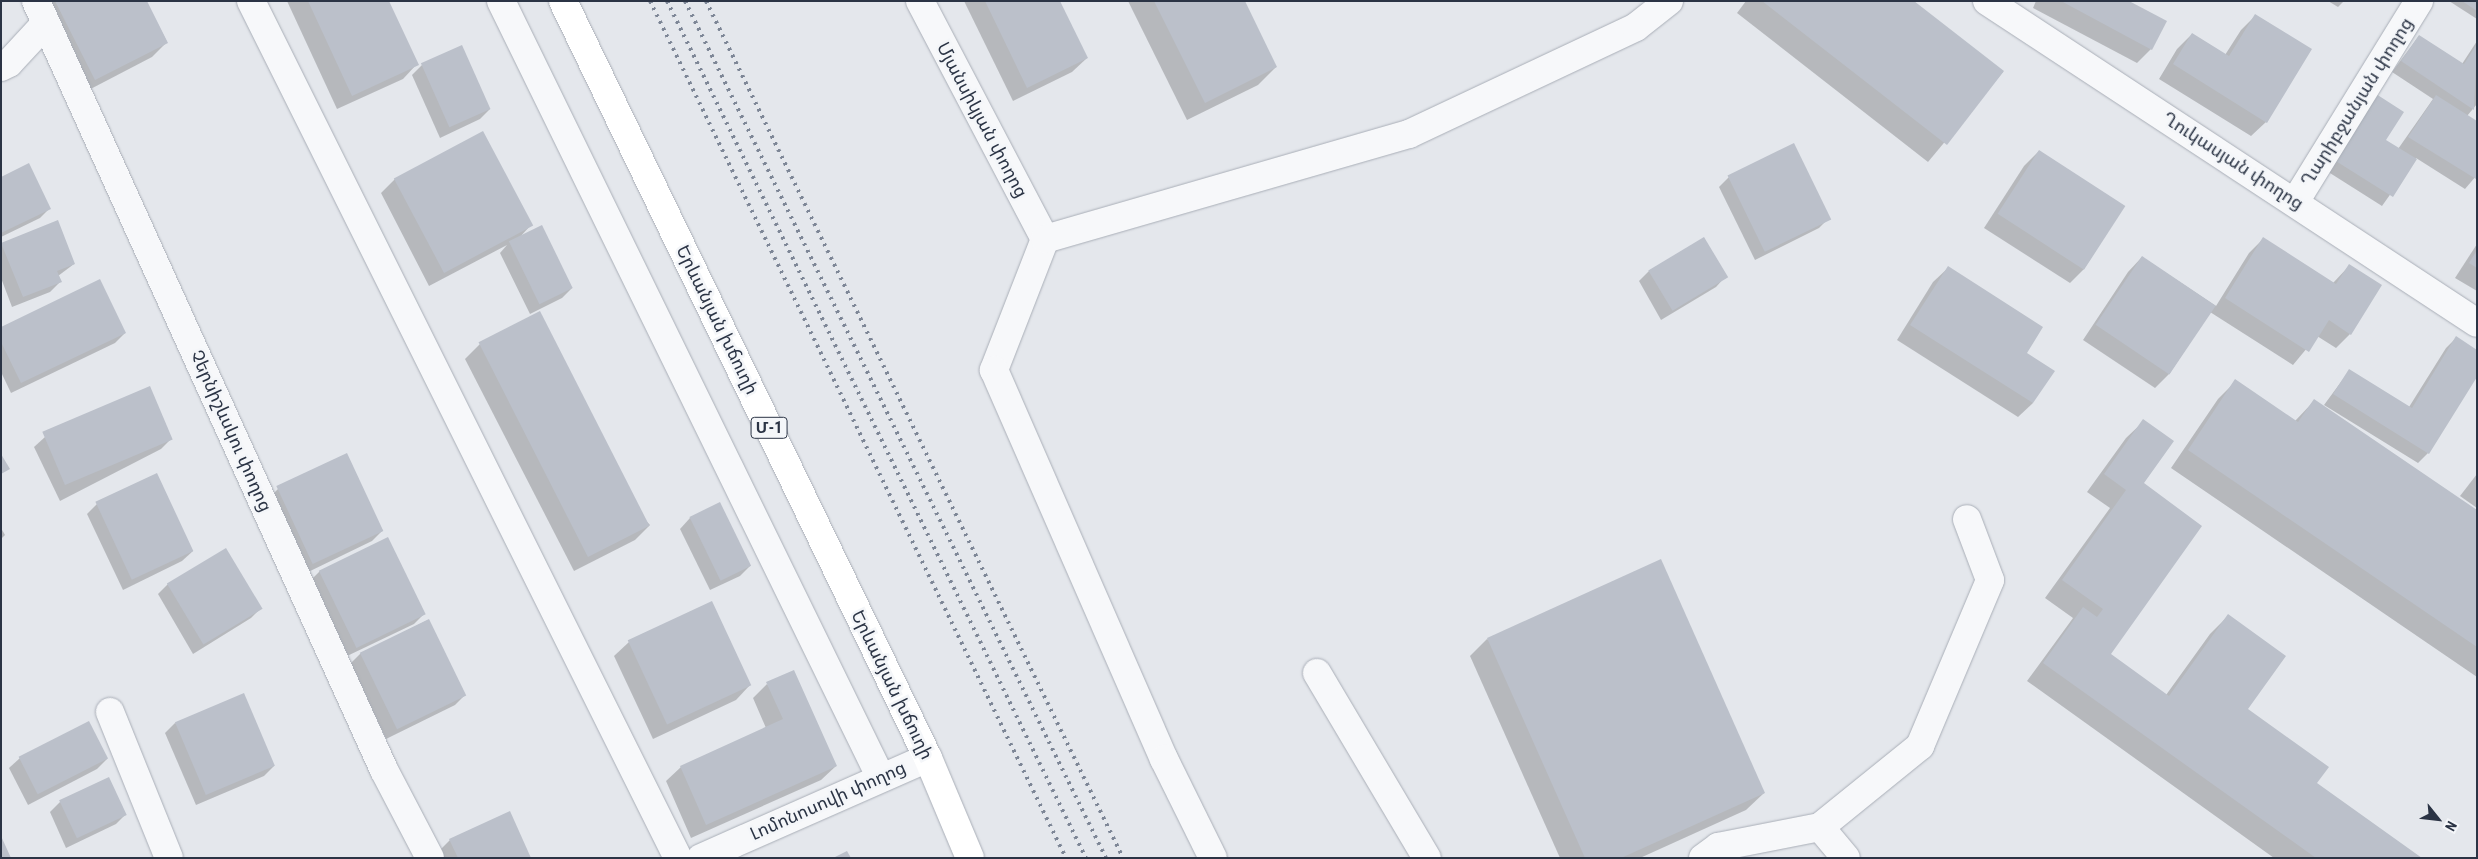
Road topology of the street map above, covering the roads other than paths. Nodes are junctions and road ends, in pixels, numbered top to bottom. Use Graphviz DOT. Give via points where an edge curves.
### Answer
graph roads {
  1 [pos="251,1"];
  2 [pos="501,1"];
  3 [pos="563,1"];
  4 [pos="920,1"];
  5 [pos="1669,1"];
  6 [pos="1987,1"];
  7 [pos="2419,1"];
  8 [pos="41,12"];
  9 [pos="1,67"];
  10 [pos="2295,202"];
  11 [pos="1045,239"];
  12 [pos="2477,323"];
  13 [pos="1967,519"];
  14 [pos="1316,673"];
  15 [pos="110,712"];
  16 [pos="928,758"];
  17 [pos="880,776"];
  18 [pos="1820,827"];
  19 [pos="168,858"];
  20 [pos="430,858"];
  21 [pos="678,858"];
  22 [pos="701,858"];
  23 [pos="970,858"];
  24 [pos="1213,858"];
  25 [pos="1427,858"];
  26 [pos="1703,858"];
  27 [pos="1846,858"];
  1 -- 21 [label="street"];
  2 -- 17 [label="street"];
  3 -- 16 [label="highway, Երևանյան խճուղի / Մ-1"];
  4 -- 11 [label="street, Մյանսիկյան փողոց"];
  5 -- 11 [label="street" via="1636,27 1409,134"];
  6 -- 10 [label="street, Ղուկասյան փողոց"];
  7 -- 10 [label="street, Ղարիբջանյան փողոց"];
  8 -- 9 [label="street"];
  8 -- 20 [label="street, Չերնիշևսկու փողոց" via="384,770"];
  10 -- 12 [label="street, Ղուկասյան փողոց"];
  11 -- 24 [label="street" via="994,370 1164,759"];
  13 -- 18 [label="street" via="1990,580 1920,746"];
  14 -- 25 [label="street"];
  15 -- 19 [label="street"];
  16 -- 17 [label="street, Լոմոնոսովի փողոց"];
  16 -- 23 [label="highway, Երևանյան խճուղի / Մ-1"];
  17 -- 22 [label="street, Լոմոնոսովի փողոց"];
  18 -- 26 [label="street" via="1718,847"];
  18 -- 27 [label="street"];
}
